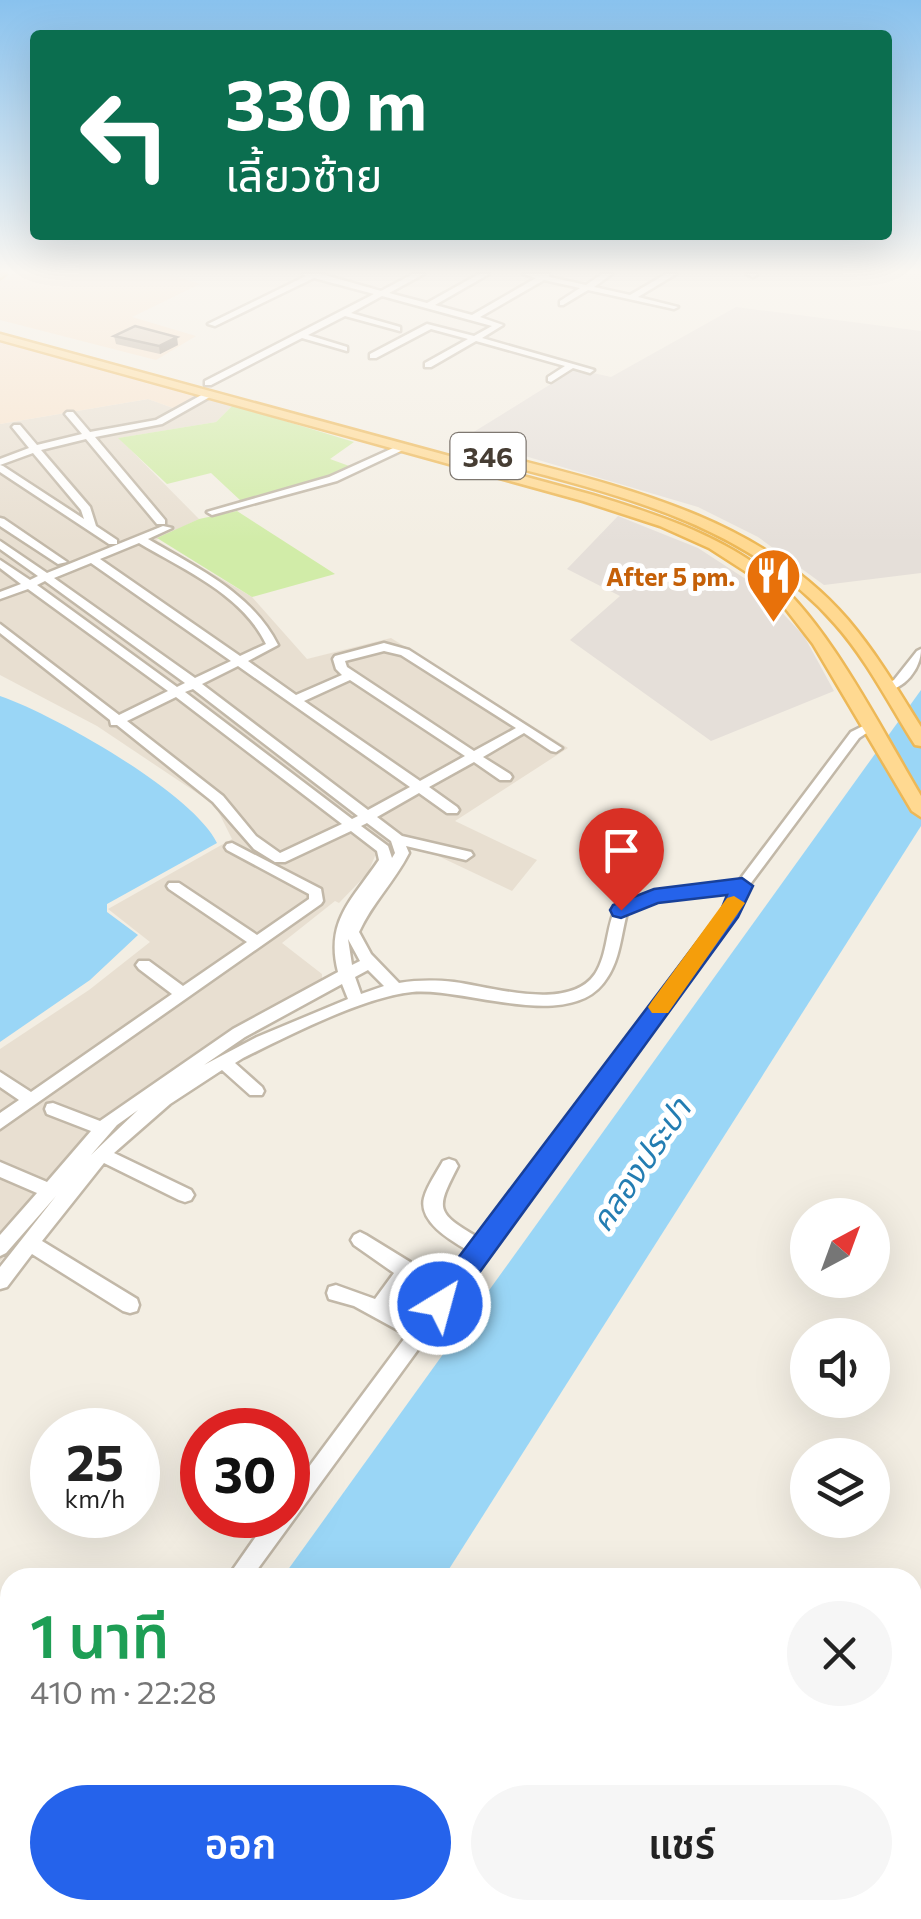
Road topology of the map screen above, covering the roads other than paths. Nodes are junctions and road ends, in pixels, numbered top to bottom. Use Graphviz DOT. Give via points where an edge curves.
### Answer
graph roads {
  1 [pos="106,364"];
  2 [pos="120,364"];
  3 [pos="255,364"];
  4 [pos="562,364"];
  5 [pos="570,366"];
  6 [pos="590,370"];
  7 [pos="551,379"];
  8 [pos="212,391"];
  9 [pos="275,406"];
  10 [pos="128,410"];
  11 [pos="70,414"];
  12 [pos="16,427"];
  13 [pos="140,429"];
  14 [pos="84,437"];
  15 [pos="402,446"];
  16 [pos="33,448"];
  17 [pos="0,465"];
  18 [pos="212,512"];
  19 [pos="0,521"];
  20 [pos="92,525"];
  21 [pos="140,539"];
  22 [pos="113,542"];
  23 [pos="1,545"];
  24 [pos="92,558"];
  25 [pos="62,562"];
  26 [pos="0,563"];
  27 [pos="45,577"];
  28 [pos="28,584"];
  29 [pos="0,596"];
  30 [pos="95,612"];
  31 [pos="77,619"];
  32 [pos="0,627"];
  33 [pos="921,653"];
  34 [pos="242,662"];
  35 [pos="351,675"];
  36 [pos="195,684"];
  37 [pos="888,688"];
  38 [pos="178,693"];
  39 [pos="296,700"];
  40 [pos="116,722"];
  41 [pos="524,728"];
  42 [pos="874,729"];
  43 [pos="921,741"];
  44 [pos="556,748"];
  45 [pos="476,755"];
  46 [pos="506,777"];
  47 [pos="420,786"];
  48 [pos="452,810"];
  49 [pos="921,811"];
  50 [pos="369,815"];
  51 [pos="352,825"];
  52 [pos="397,839"];
  53 [pos="232,846"];
  54 [pos="466,855"];
  55 [pos="174,886"];
  56 [pos="742,886"];
  57 [pos="257,942"];
  58 [pos="370,962"];
  59 [pos="144,965"];
  60 [pos="346,978"];
  61 [pos="396,989"];
  62 [pos="181,993"];
  63 [pos="357,1002"];
  64 [pos="224,1063"];
  65 [pos="0,1078"];
  66 [pos="256,1091"];
  67 [pos="30,1100"];
  68 [pos="53,1109"];
  69 [pos="0,1122"];
  70 [pos="101,1128"];
  71 [pos="102,1155"];
  72 [pos="449,1166"];
  73 [pos="0,1168"];
  74 [pos="49,1190"];
  75 [pos="185,1195"];
  76 [pos="360,1240"];
  77 [pos="30,1243"];
  78 [pos="0,1248"];
  79 [pos="482,1249"];
  80 [pos="0,1282"];
  81 [pos="336,1293"];
  82 [pos="130,1305"];
  83 [pos="378,1308"];
  84 [pos="420,1332"];
  85 [pos="310,1481"];
  86 [pos="268,1538"];
  87 [pos="245,1568"];
  1 -- 8 [label="main road, 346"];
  2 -- 8 [label="main road, 346"];
  3 -- 8 [label="street"];
  4 -- 5 [label="street"];
  5 -- 6 [label="street"];
  5 -- 7 [label="street"];
  8 -- 9 [label="main road, 346"];
  8 -- 13 [label="street" via="177,420"];
  9 -- 15 [label="main road, 346"];
  9 -- 37 [label="main road, 346" via="633,495 710,523 802,580 842,622"];
  10 -- 13 [label="street"];
  11 -- 14 [label="street"];
  12 -- 16 [label="street"];
  13 -- 14 [label="street"];
  14 -- 16 [label="street"];
  14 -- 21 [label="street" via="164,525"];
  15 -- 18 [label="street" via="333,479"];
  15 -- 42 [label="main road, 346" via="627,510 724,551 795,607"];
  16 -- 17 [label="street"];
  16 -- 20 [label="street" via="90,514"];
  17 -- 20 [label="street"];
  19 -- 25 [label="street"];
  20 -- 22 [label="street"];
  21 -- 24 [label="street"];
  21 -- 34 [label="street" via="261,622 272,644"];
  23 -- 27 [label="street"];
  24 -- 27 [label="street"];
  24 -- 34 [label="street"];
  26 -- 28 [label="street"];
  27 -- 28 [label="street"];
  27 -- 30 [label="street"];
  28 -- 29 [label="street"];
  28 -- 31 [label="street"];
  30 -- 31 [label="street"];
  30 -- 36 [label="street"];
  31 -- 38 [label="street"];
  32 -- 40 [label="street"];
  33 -- 37 [label="street"];
  34 -- 36 [label="street"];
  34 -- 39 [label="street"];
  35 -- 39 [label="street"];
  35 -- 41 [label="street" via="339,659 394,648"];
  35 -- 45 [label="street"];
  36 -- 38 [label="street"];
  36 -- 50 [label="street"];
  37 -- 43 [label="main road, 346"];
  38 -- 40 [label="street"];
  38 -- 51 [label="street"];
  39 -- 47 [label="street"];
  40 -- 51 [label="street" via="218,799 240,832 273,856 294,856"];
  41 -- 44 [label="street"];
  41 -- 45 [label="street"];
  42 -- 49 [label="main road, 346"];
  42 -- 56 [label="street" via="855,735"];
  45 -- 46 [label="street"];
  45 -- 47 [label="street"];
  47 -- 48 [label="street"];
  47 -- 50 [label="street"];
  50 -- 51 [label="street"];
  50 -- 52 [label="street"];
  51 -- 60 [label="street" via="376,842 386,860 338,934"];
  52 -- 54 [label="street"];
  52 -- 58 [label="street" via="402,852 396,866 352,932"];
  53 -- 57 [label="street" via="317,896"];
  55 -- 57 [label="street"];
  56 -- 61 [label="street" via="654,896 621,910 601,978 579,996 548,1000 425,985"];
  56 -- 79 [label="street" via="730,912"];
  57 -- 62 [label="street"];
  58 -- 60 [label="street"];
  58 -- 61 [label="street"];
  59 -- 62 [label="street"];
  60 -- 63 [label="street"];
  60 -- 70 [label="street" via="240,1033"];
  61 -- 63 [label="street"];
  62 -- 67 [label="street"];
  63 -- 64 [label="street"];
  64 -- 66 [label="street"];
  64 -- 71 [label="street" via="169,1096"];
  65 -- 67 [label="street"];
  67 -- 69 [label="street"];
  68 -- 70 [label="street"];
  70 -- 74 [label="street"];
  71 -- 75 [label="street"];
  71 -- 77 [label="street"];
  72 -- 79 [label="street" via="432,1200 434,1213"];
  73 -- 74 [label="street"];
  74 -- 78 [label="street"];
  76 -- 83 [label="street" via="404,1268"];
  77 -- 80 [label="street"];
  77 -- 82 [label="street"];
  79 -- 84 [label="street"];
  81 -- 83 [label="street"];
  83 -- 84 [label="street"];
  84 -- 85 [label="street"];
  86 -- 87 [label="street"];
}
